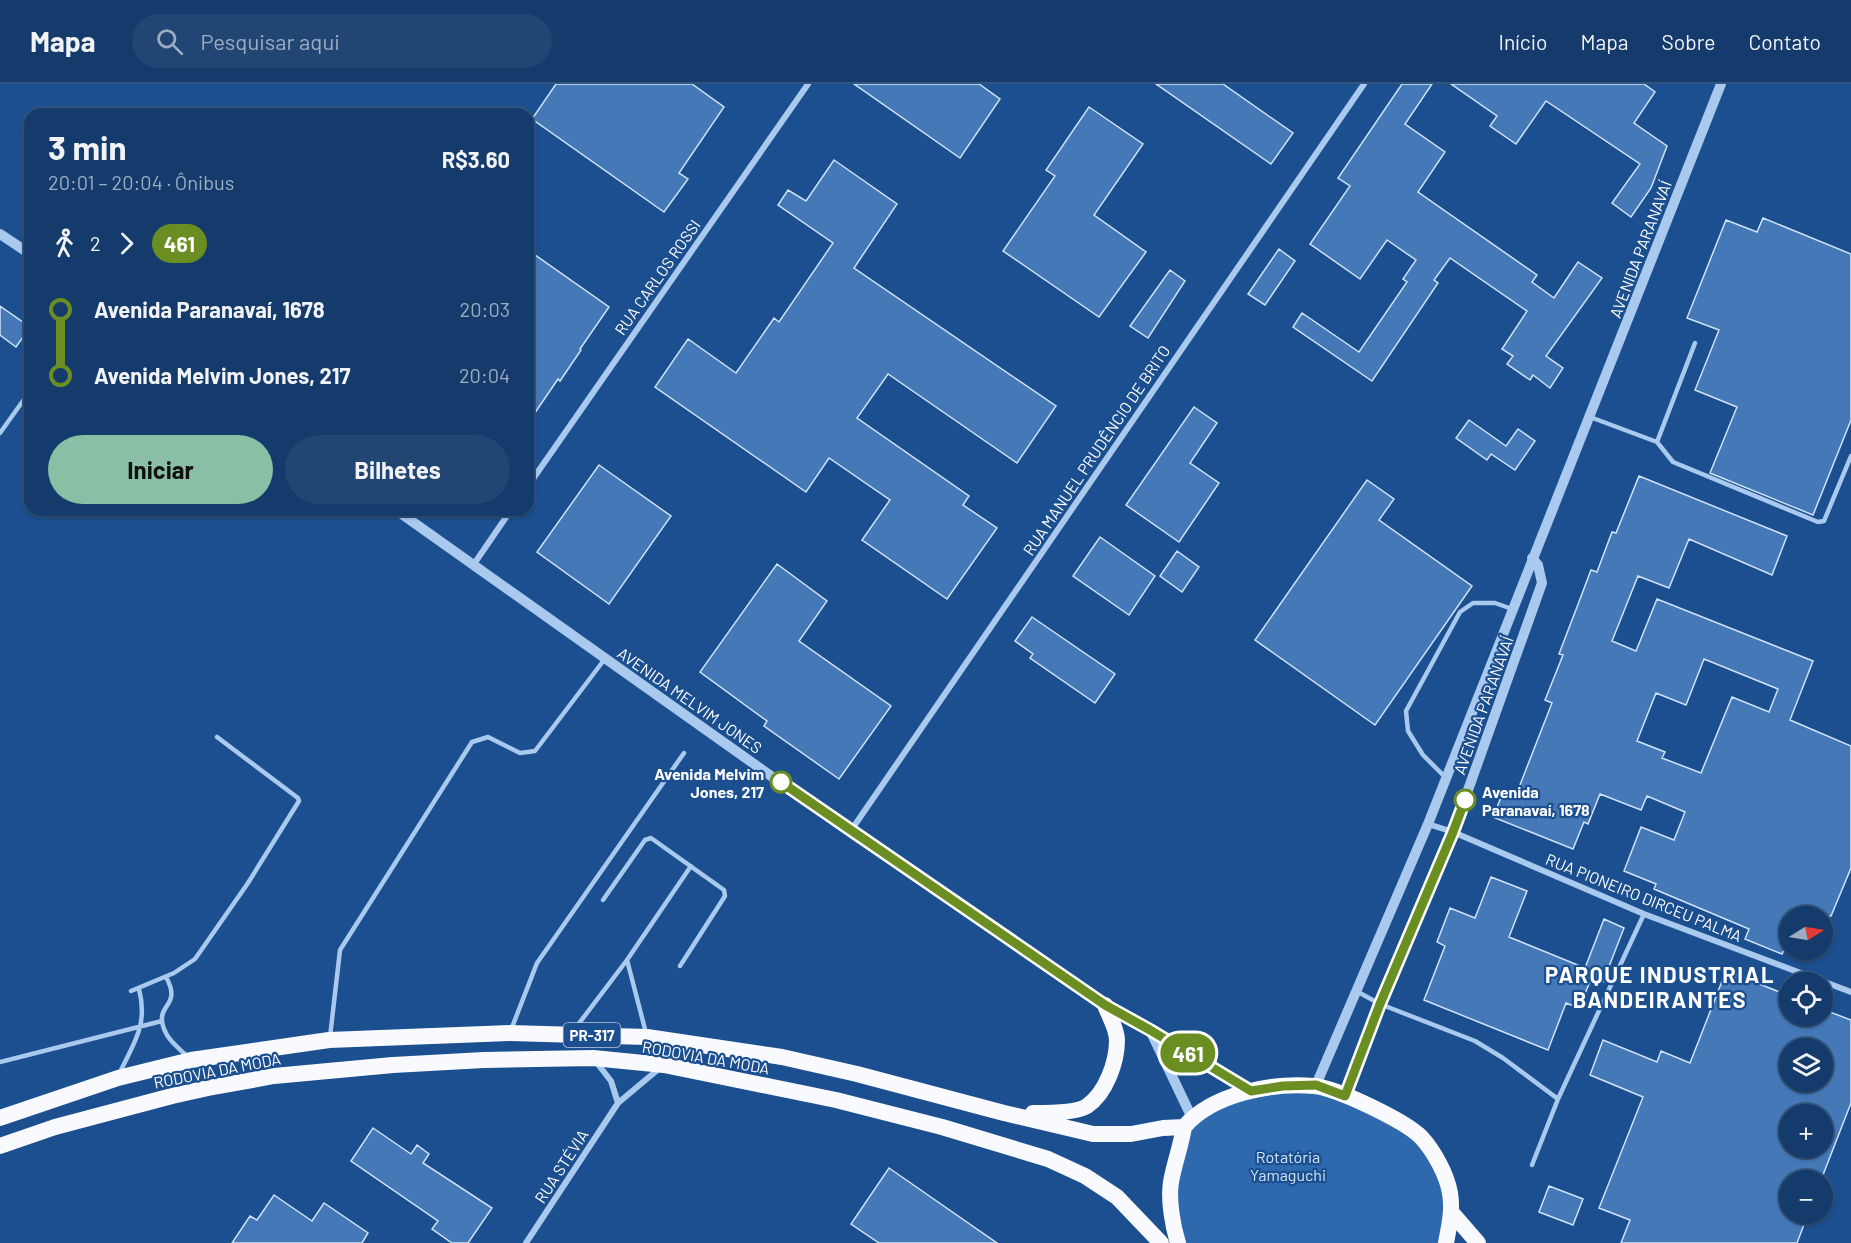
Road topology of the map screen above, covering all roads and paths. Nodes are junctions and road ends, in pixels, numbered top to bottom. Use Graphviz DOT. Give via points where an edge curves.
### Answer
graph roads {
  1 [pos="808,84"];
  2 [pos="1364,84"];
  3 [pos="1718,85"];
  4 [pos="0,234"];
  5 [pos="24,250"];
  6 [pos="1695,343"];
  7 [pos="24,399"];
  8 [pos="1590,417"];
  9 [pos="0,433"];
  10 [pos="1657,442"];
  11 [pos="1851,456"];
  12 [pos="534,477"];
  13 [pos="405,516"];
  14 [pos="508,516"];
  15 [pos="1532,558"];
  16 [pos="474,564"];
  17 [pos="1512,609"];
  18 [pos="606,658"];
  19 [pos="217,737"];
  20 [pos="684,753"];
  21 [pos="1446,778"];
  22 [pos="1428,824"];
  23 [pos="850,832"];
  24 [pos="1453,832"];
  25 [pos="691,866"];
  26 [pos="603,900"];
  27 [pos="1644,914"];
  28 [pos="627,960"];
  29 [pos="680,966"];
  30 [pos="166,977"];
  31 [pos="139,988"];
  32 [pos="131,991"];
  33 [pos="1356,991"];
  34 [pos="1851,993"];
  35 [pos="1380,1004"];
  36 [pos="1105,1005"];
  37 [pos="162,1021"];
  38 [pos="142,1026"];
  39 [pos="1150,1030"];
  40 [pos="510,1033"];
  41 [pos="571,1034"];
  42 [pos="647,1037"];
  43 [pos="329,1040"];
  44 [pos="592,1058"];
  45 [pos="191,1060"];
  46 [pos="0,1062"];
  47 [pos="664,1065"];
  48 [pos="118,1078"];
  49 [pos="1316,1085"];
  50 [pos="1251,1091"];
  51 [pos="1345,1096"];
  52 [pos="1558,1099"];
  53 [pos="618,1103"];
  54 [pos="1004,1113"];
  55 [pos="0,1118"];
  56 [pos="1188,1122"];
  57 [pos="0,1146"];
  58 [pos="1533,1165"];
  59 [pos="1452,1213"];
  60 [pos="526,1243"];
  61 [pos="1161,1243"];
  62 [pos="1179,1243"];
  63 [pos="1446,1243"];
  64 [pos="1478,1243"];
  1 -- 12 [label="street, RUA CARLOS ROSSI"];
  2 -- 23 [label="street, RUA MANUEL PRUDÊNCIO DE BRITO"];
  3 -- 8 [label="street, AVENIDA PARANAVAÍ"];
  4 -- 5 [label="street"];
  6 -- 10 [label="lane"];
  7 -- 9 [label="lane"];
  8 -- 10 [label="lane"];
  8 -- 15 [label="street, AVENIDA PARANAVAÍ"];
  10 -- 11 [label="lane" via="1673,462 1818,522 1824,521"];
  13 -- 16 [label="street, AVENIDA MELVIM JONES"];
  14 -- 16 [label="street"];
  15 -- 17 [label="street, AVENIDA PARANAVAÍ"];
  15 -- 24 [label="street, AVENIDA PARANAVAÍ" via="1542,583"];
  16 -- 18 [label="street, AVENIDA MELVIM JONES"];
  17 -- 21 [label="street, AVENIDA PARANAVAÍ"];
  17 -- 21 [label="lane" via="1495,603 1473,603 1460,612 1406,711 1408,731 1423,755"];
  18 -- 23 [label="street, AVENIDA MELVIM JONES"];
  18 -- 43 [label="lane" via="535,751 520,753 488,738 472,742 340,950"];
  19 -- 30 [label="lane" via="299,801 195,959"];
  20 -- 40 [label="lane" via="537,963"];
  21 -- 22 [label="street, AVENIDA PARANAVAÍ"];
  22 -- 24 [label="street, RUA PIONEIRO DIRCEU PALMA"];
  22 -- 33 [label="street, AVENIDA PARANAVAÍ"];
  23 -- 36 [label="street, AVENIDA MELVIM JONES"];
  24 -- 27 [label="street, RUA PIONEIRO DIRCEU PALMA"];
  24 -- 35 [label="street, AVENIDA PARANAVAÍ"];
  25 -- 26 [label="lane" via="651,838 645,840"];
  25 -- 28 [label="lane"];
  25 -- 29 [label="lane" via="724,890 725,896"];
  27 -- 34 [label="street, RUA PIONEIRO DIRCEU PALMA"];
  27 -- 52 [label="lane"];
  28 -- 41 [label="lane"];
  28 -- 42 [label="lane"];
  30 -- 31 [label="lane"];
  30 -- 37 [label="lane" via="172,999"];
  31 -- 32 [label="lane"];
  31 -- 38 [label="lane"];
  33 -- 35 [label="lane"];
  33 -- 49 [label="street, AVENIDA PARANAVAÍ"];
  35 -- 51 [label="street, AVENIDA PARANAVAÍ"];
  35 -- 52 [label="lane" via="1475,1041"];
  36 -- 39 [label="street, AVENIDA MELVIM JONES"];
  36 -- 54 [label="highway" via="1117,1039 1114,1061 1104,1087 1086,1107 1055,1113"];
  37 -- 38 [label="lane"];
  37 -- 45 [label="lane" via="170,1041"];
  38 -- 46 [label="lane"];
  38 -- 48 [label="lane"];
  39 -- 50 [label="street, AVENIDA MELVIM JONES"];
  39 -- 56 [label="street"];
  40 -- 41 [label="highway, RODOVIA DA MODA / PR-317"];
  40 -- 43 [label="highway, RODOVIA DA MODA / PR-317"];
  41 -- 42 [label="highway, RODOVIA DA MODA / PR-317"];
  42 -- 54 [label="highway, RODOVIA DA MODA / PR-317" via="782,1057"];
  43 -- 45 [label="highway, RODOVIA DA MODA / PR-317"];
  44 -- 47 [label="highway, RODOVIA DA MODA / PR-317"];
  44 -- 53 [label="street" via="611,1081"];
  44 -- 57 [label="highway, RODOVIA DA MODA / PR-317" via="484,1059 274,1076 55,1126"];
  45 -- 48 [label="highway, RODOVIA DA MODA / PR-317"];
  47 -- 53 [label="street, RUA STÉVIA"];
  47 -- 61 [label="highway, RODOVIA DA MODA / PR-317" via="836,1100 1048,1159 1117,1197"];
  48 -- 55 [label="highway, RODOVIA DA MODA / PR-317"];
  49 -- 50 [label="highway"];
  49 -- 51 [label="highway"];
  50 -- 56 [label="highway" via="1218,1100"];
  51 -- 59 [label="highway" via="1380,1110 1420,1137 1438,1162 1450,1191"];
  52 -- 58 [label="lane"];
  53 -- 60 [label="street, RUA STÉVIA"];
  54 -- 56 [label="highway, RODOVIA DA MODA / PR-317" via="1093,1134 1131,1134"];
  56 -- 62 [label="highway" via="1170,1184 1173,1228"];
  59 -- 63 [label="highway"];
  59 -- 64 [label="highway"];
}
